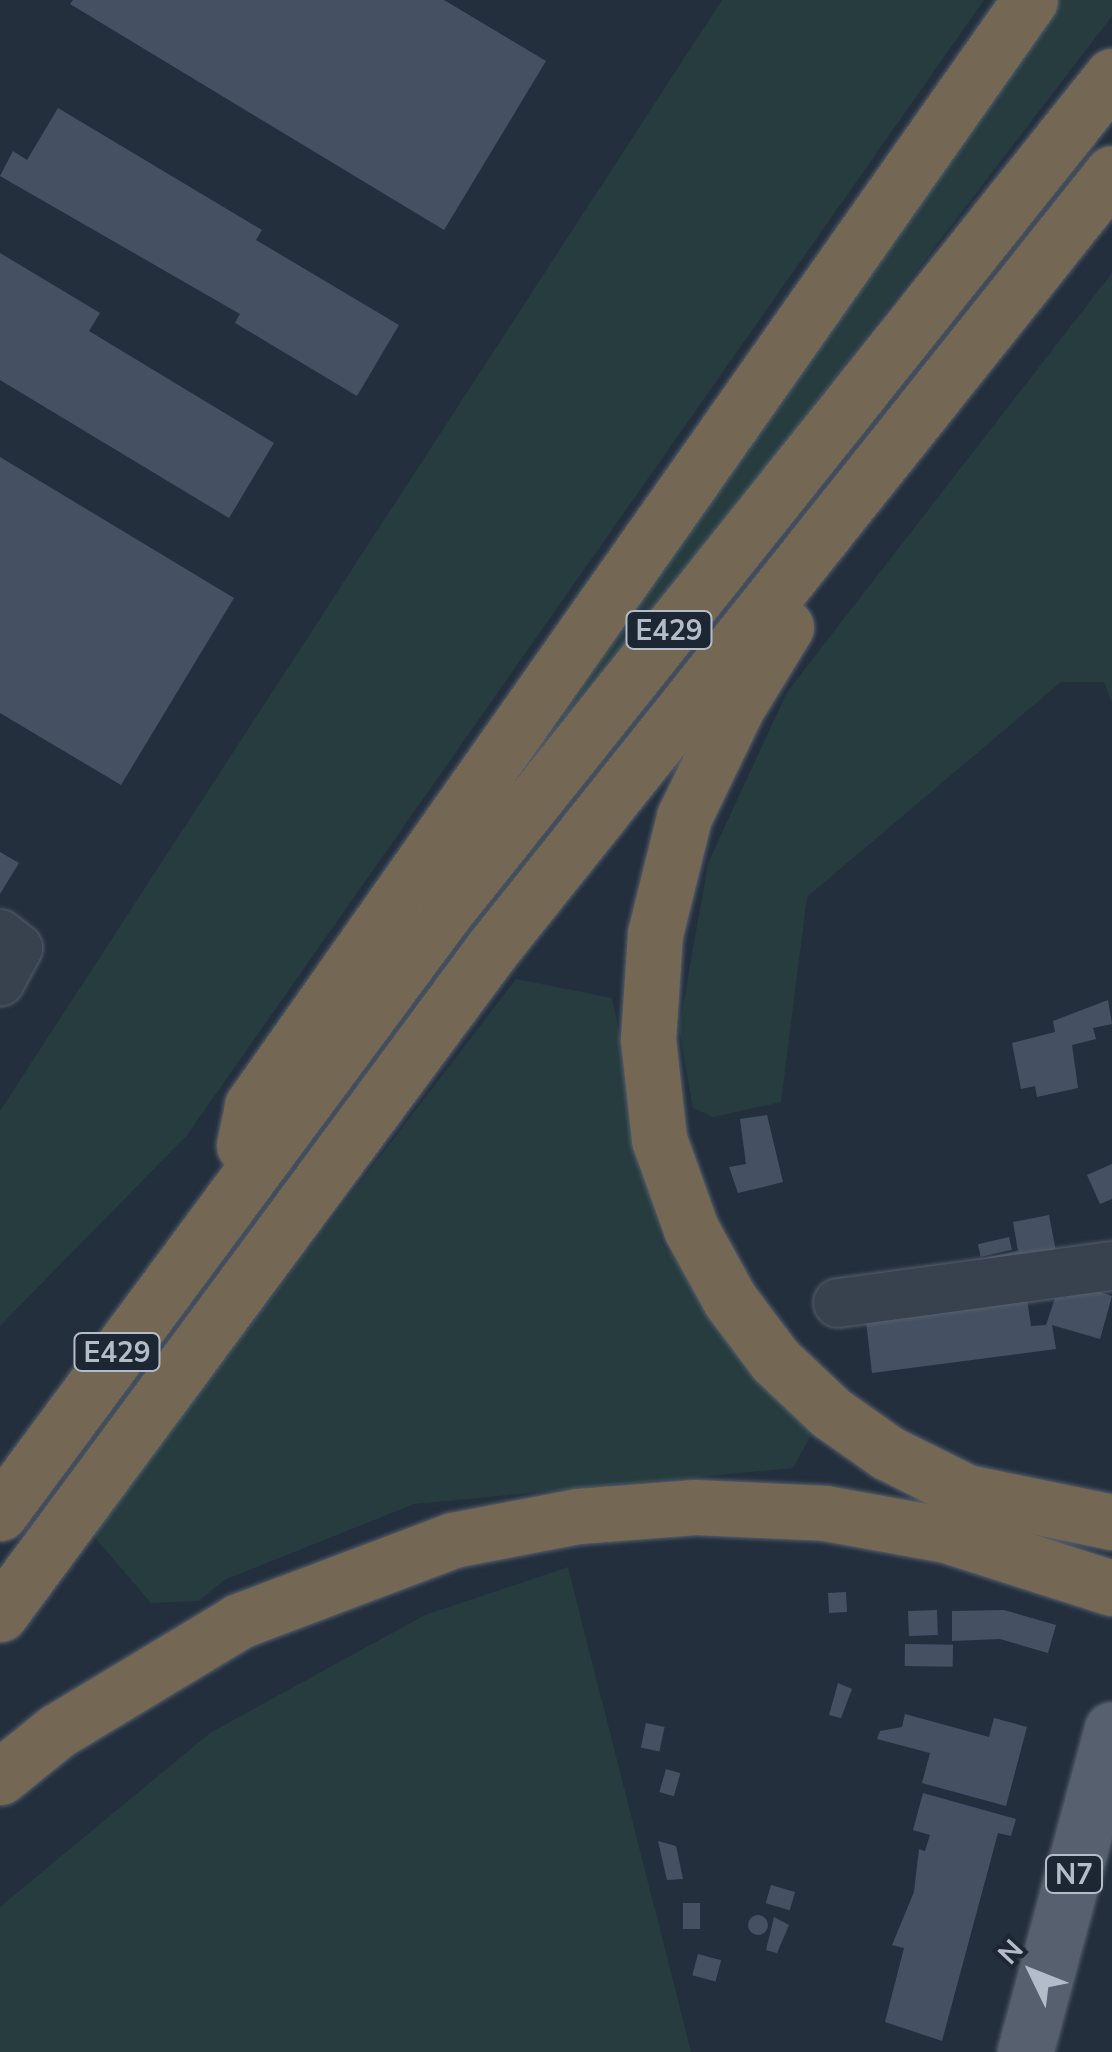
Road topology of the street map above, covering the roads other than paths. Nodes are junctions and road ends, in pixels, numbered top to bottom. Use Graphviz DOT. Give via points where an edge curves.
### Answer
graph roads {
  1 [pos="1030,0"];
  2 [pos="1112,76"];
  3 [pos="1112,173"];
  4 [pos="840,513"];
  5 [pos="0,934"];
  6 [pos="0,982"];
  7 [pos="234,1191"];
  8 [pos="1112,1266"];
  9 [pos="838,1303"];
  10 [pos="0,1513"];
  11 [pos="1112,1522"];
  12 [pos="1112,1588"];
  13 [pos="0,1614"];
  14 [pos="1112,1730"];
  15 [pos="0,1778"];
  16 [pos="1025,2052"];
  1 -- 7 [label="highway" via="252,1106"];
  2 -- 7 [label="highway, E429" via="446,911"];
  3 -- 4 [label="highway, E429"];
  4 -- 11 [label="highway" via="796,611 736,709 684,817 655,934 648,1040 660,1139 692,1229 730,1300 775,1360 831,1413 888,1453 966,1492"];
  4 -- 13 [label="highway, E429" via="494,947"];
  5 -- 6 [label="lane" via="18,948"];
  7 -- 10 [label="highway, E429"];
  8 -- 9 [label="lane"];
  12 -- 15 [label="highway" via="946,1535 825,1514 695,1507 578,1516 453,1540 239,1621 57,1731"];
  14 -- 16 [label="main road, N7"];
}
